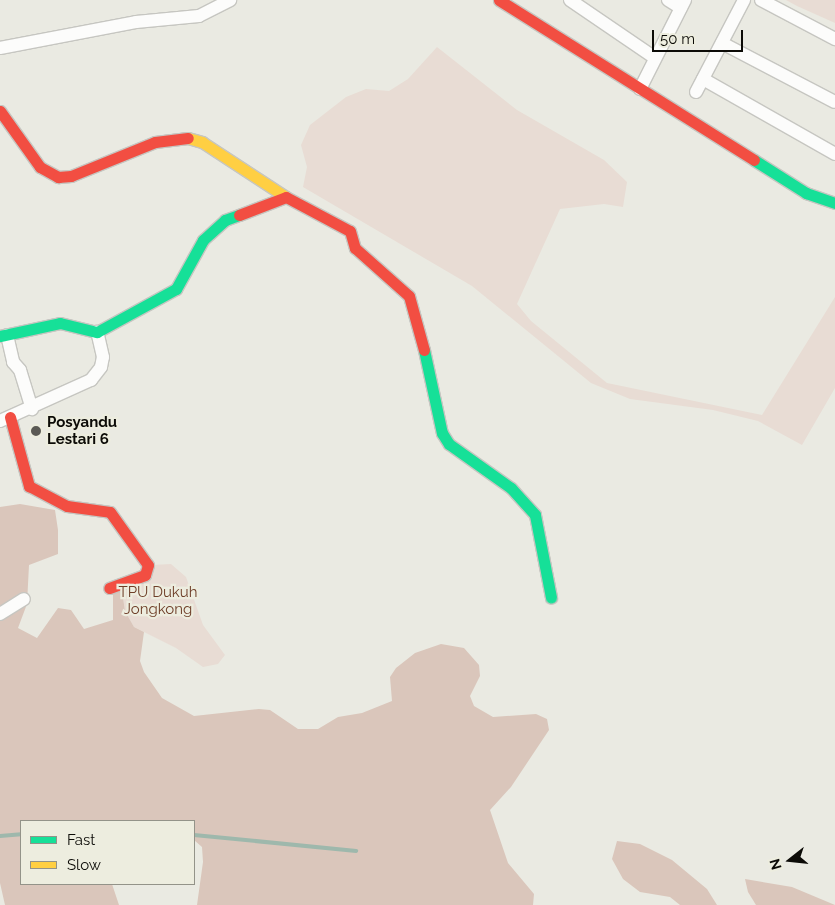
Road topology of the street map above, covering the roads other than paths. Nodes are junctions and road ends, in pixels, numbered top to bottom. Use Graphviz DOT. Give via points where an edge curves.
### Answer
graph roads {
  1 [pos="230,0"];
  2 [pos="500,0"];
  3 [pos="570,0"];
  4 [pos="668,0"];
  5 [pos="744,0"];
  6 [pos="761,0"];
  7 [pos="683,4"];
  8 [pos="835,38"];
  9 [pos="722,43"];
  10 [pos="0,48"];
  11 [pos="655,58"];
  12 [pos="703,79"];
  13 [pos="640,89"];
  14 [pos="696,92"];
  15 [pos="835,102"];
  16 [pos="0,111"];
  17 [pos="835,154"];
  18 [pos="286,197"];
  19 [pos="835,203"];
  20 [pos="97,332"];
  21 [pos="4,335"];
  22 [pos="32,409"];
  23 [pos="5,419"];
  24 [pos="109,588"];
  25 [pos="552,597"];
  26 [pos="24,599"];
  27 [pos="0,614"];
  1 -- 10 [label="street" via="198,16 136,22"];
  2 -- 13 [label="street"];
  3 -- 11 [label="street"];
  4 -- 7 [label="street"];
  5 -- 9 [label="street"];
  6 -- 8 [label="street"];
  7 -- 11 [label="street"];
  9 -- 12 [label="street"];
  9 -- 15 [label="street"];
  11 -- 13 [label="street"];
  12 -- 14 [label="street"];
  12 -- 17 [label="street"];
  13 -- 19 [label="street" via="806,193"];
  16 -- 18 [label="street" via="40,167 58,177 71,176 155,142 183,137 202,142"];
  18 -- 20 [label="street" via="225,220 203,240 176,289"];
  18 -- 25 [label="street" via="350,231 355,248 409,296 414,306 442,433 449,444 511,488 535,516"];
  20 -- 21 [label="street" via="57,323"];
  20 -- 22 [label="street" via="103,356 96,375 76,389"];
  21 -- 22 [label="street" via="13,362 20,370"];
  22 -- 23 [label="street"];
  23 -- 24 [label="street" via="29,486 67,506 110,512 148,565 145,575"];
  26 -- 27 [label="street"];
}
